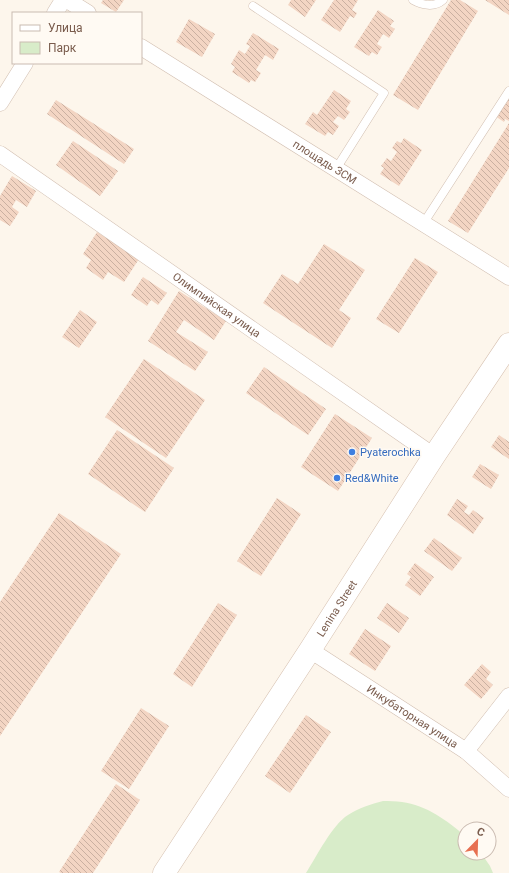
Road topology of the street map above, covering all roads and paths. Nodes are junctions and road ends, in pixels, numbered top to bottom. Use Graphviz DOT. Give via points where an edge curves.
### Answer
graph roads {
  1 [pos="63,0"];
  2 [pos="67,0"];
  3 [pos="413,0"];
  4 [pos="442,0"];
  5 [pos="253,6"];
  6 [pos="56,12"];
  7 [pos="86,12"];
  8 [pos="142,48"];
  9 [pos="24,64"];
  10 [pos="509,91"];
  11 [pos="0,103"];
  12 [pos="0,154"];
  13 [pos="336,169"];
  14 [pos="423,224"];
  15 [pos="509,277"];
  16 [pos="509,344"];
  17 [pos="434,456"];
  18 [pos="310,650"];
  19 [pos="509,696"];
  20 [pos="466,751"];
  21 [pos="509,789"];
  22 [pos="164,873"];
  1 -- 6 [label="street"];
  2 -- 7 [label="street"];
  3 -- 4 [label="lane" via="420,4 432,5"];
  5 -- 13 [label="lane" via="384,92"];
  8 -- 13 [label="street, площадь ЗСМ"];
  9 -- 11 [label="street"];
  10 -- 14 [label="lane"];
  12 -- 17 [label="street, Олимпийская улица"];
  13 -- 14 [label="street, площадь ЗСМ"];
  14 -- 15 [label="street, площадь ЗСМ"];
  16 -- 17 [label="main road, Lenina Street"];
  17 -- 18 [label="main road, Lenina Street"];
  18 -- 20 [label="street, Инкубаторная улица"];
  18 -- 22 [label="main road, Lenina Street"];
  19 -- 20 [label="street"];
  20 -- 21 [label="street, Инкубаторная улица"];
}
